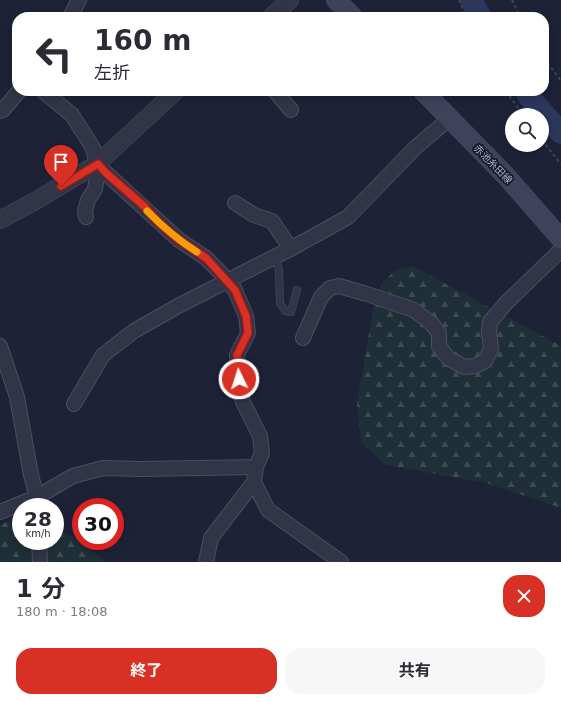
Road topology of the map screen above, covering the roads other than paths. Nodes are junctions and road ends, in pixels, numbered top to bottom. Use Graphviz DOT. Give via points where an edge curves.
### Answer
graph roads {
  1 [pos="79,0"];
  2 [pos="290,0"];
  3 [pos="336,0"];
  4 [pos="73,12"];
  5 [pos="276,12"];
  6 [pos="348,12"];
  7 [pos="15,96"];
  8 [pos="49,96"];
  9 [pos="171,96"];
  10 [pos="279,96"];
  11 [pos="428,96"];
  12 [pos="291,110"];
  13 [pos="0,111"];
  14 [pos="450,119"];
  15 [pos="100,167"];
  16 [pos="235,203"];
  17 [pos="86,217"];
  18 [pos="0,220"];
  19 [pos="561,239"];
  20 [pos="291,249"];
  21 [pos="561,250"];
  22 [pos="276,257"];
  23 [pos="228,282"];
  24 [pos="297,290"];
  25 [pos="303,338"];
  26 [pos="0,346"];
  27 [pos="74,404"];
  28 [pos="256,467"];
  29 [pos="254,482"];
  30 [pos="36,498"];
  31 [pos="43,498"];
  32 [pos="12,509"];
  33 [pos="0,512"];
  34 [pos="39,550"];
  35 [pos="40,562"];
  36 [pos="206,562"];
  37 [pos="341,562"];
  1 -- 4 [label="street"];
  2 -- 5 [label="street"];
  3 -- 6 [label="main road"];
  7 -- 13 [label="street"];
  8 -- 15 [label="street" via="72,115 93,148"];
  9 -- 15 [label="street"];
  10 -- 12 [label="street"];
  11 -- 14 [label="main road, 赤池糸田線"];
  14 -- 19 [label="main road, 赤池糸田線" via="507,177"];
  14 -- 20 [label="street" via="416,147 348,217"];
  15 -- 17 [label="street" via="95,189 88,200"];
  15 -- 18 [label="street"];
  15 -- 23 [label="street" via="179,240 206,258"];
  16 -- 20 [label="street" via="254,215 272,221"];
  20 -- 22 [label="street"];
  21 -- 25 [label="street" via="490,322 491,349 485,361 475,366 464,367 448,358 439,346 439,333 414,310 338,286 330,288 321,297"];
  22 -- 23 [label="street"];
  22 -- 24 [label="lane" via="280,303 285,311 291,312"];
  23 -- 27 [label="street" via="134,331 103,355"];
  23 -- 28 [label="street" via="235,290 246,316 248,333 237,355 243,402 260,436 262,453"];
  26 -- 30 [label="street" via="17,397"];
  28 -- 29 [label="street"];
  28 -- 31 [label="street" via="103,468 73,476"];
  29 -- 36 [label="street" via="211,538"];
  29 -- 37 [label="street" via="268,510"];
  32 -- 33 [label="street"];
  34 -- 35 [label="street"];
}
